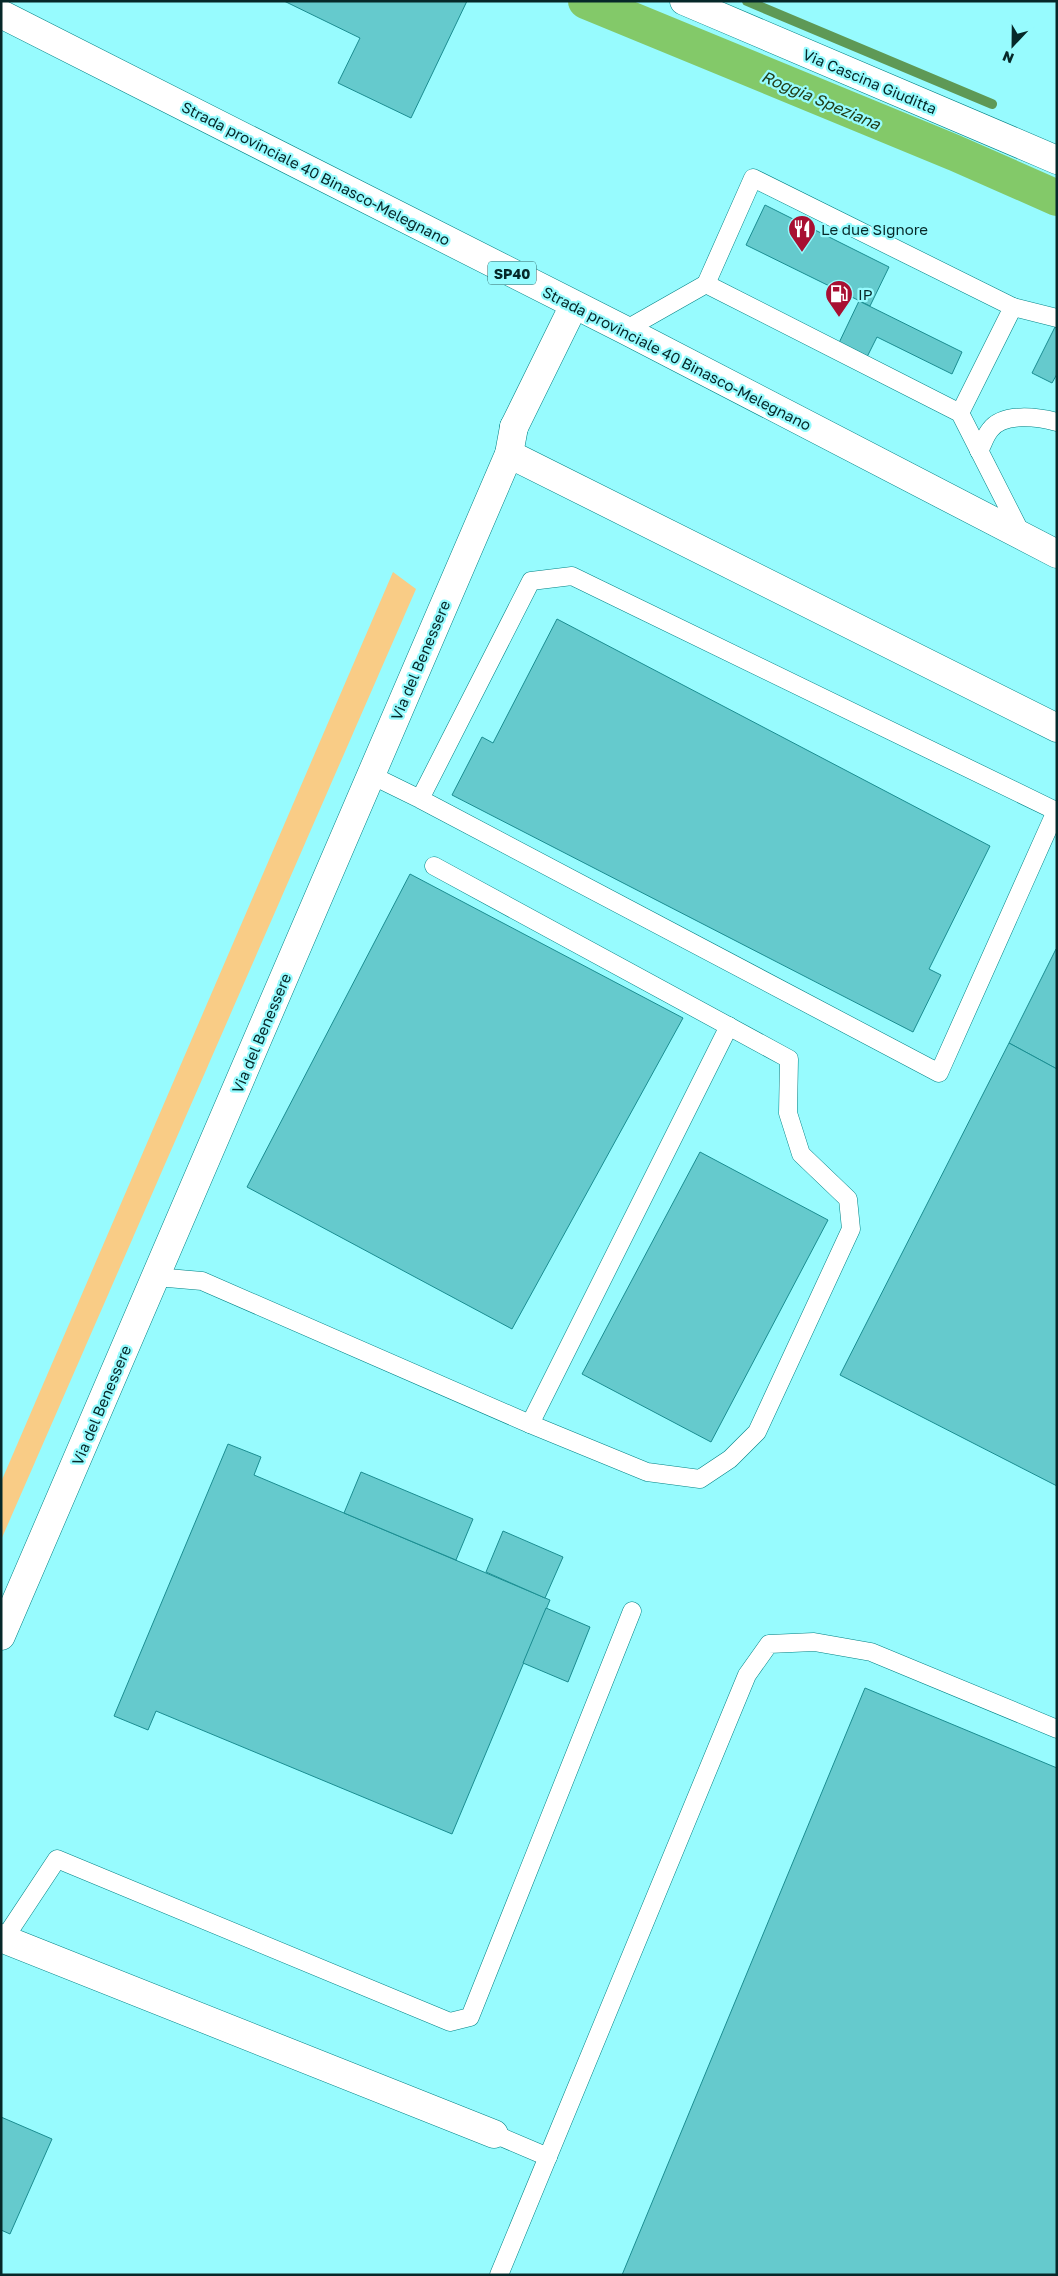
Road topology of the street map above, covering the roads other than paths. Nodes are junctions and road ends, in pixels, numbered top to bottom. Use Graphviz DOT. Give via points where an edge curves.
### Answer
graph roads {
  1 [pos="684,1"];
  2 [pos="1,14"];
  3 [pos="1057,160"];
  4 [pos="706,284"];
  5 [pos="574,305"];
  6 [pos="1013,307"];
  7 [pos="1057,318"];
  8 [pos="625,330"];
  9 [pos="960,413"];
  10 [pos="1057,422"];
  11 [pos="979,451"];
  12 [pos="509,454"];
  13 [pos="1022,536"];
  14 [pos="1057,554"];
  15 [pos="1057,728"];
  16 [pos="371,775"];
  17 [pos="420,799"];
  18 [pos="434,866"];
  19 [pos="728,1026"];
  20 [pos="156,1277"];
  21 [pos="530,1424"];
  22 [pos="632,1611"];
  23 [pos="1,1636"];
  24 [pos="1057,1729"];
  25 [pos="3,1938"];
  26 [pos="494,2134"];
  27 [pos="548,2157"];
  28 [pos="499,2275"];
  1 -- 3 [label="street, Via Cascina Giuditta"];
  2 -- 5 [label="street, Strada provinciale 40 Binasco-Melegnano / SP40"];
  4 -- 6 [label="lane" via="753,178"];
  4 -- 8 [label="lane"];
  4 -- 9 [label="lane"];
  5 -- 8 [label="street, Strada provinciale 40 Binasco-Melegnano / SP40"];
  5 -- 12 [label="street, Via del Benessere" via="514,427"];
  6 -- 7 [label="lane"];
  6 -- 9 [label="lane"];
  8 -- 13 [label="street, Strada provinciale 40 Binasco-Melegnano / SP40"];
  9 -- 11 [label="lane"];
  10 -- 11 [label="lane" via="1038,417 1010,418 991,429"];
  11 -- 13 [label="lane"];
  12 -- 15 [label="street"];
  12 -- 16 [label="street, Via del Benessere"];
  13 -- 14 [label="street, Strada provinciale 40 Binasco-Melegnano / SP40"];
  16 -- 17 [label="lane"];
  16 -- 20 [label="street, Via del Benessere"];
  17 -- 17 [label="lane" via="939,1073 1056,811 572,576 531,580"];
  18 -- 19 [label="lane"];
  19 -- 21 [label="lane"];
  19 -- 21 [label="lane" via="789,1059 788,1112 802,1154 848,1199 851,1229 757,1432 730,1459 700,1478 647,1472"];
  20 -- 21 [label="lane" via="202,1281"];
  20 -- 23 [label="street, Via del Benessere"];
  22 -- 25 [label="lane" via="470,2017 450,2022 57,1859"];
  24 -- 27 [label="lane" via="871,1652 814,1642 769,1644 747,1676"];
  25 -- 26 [label="street"];
  26 -- 27 [label="lane"];
  27 -- 28 [label="lane"];
}
